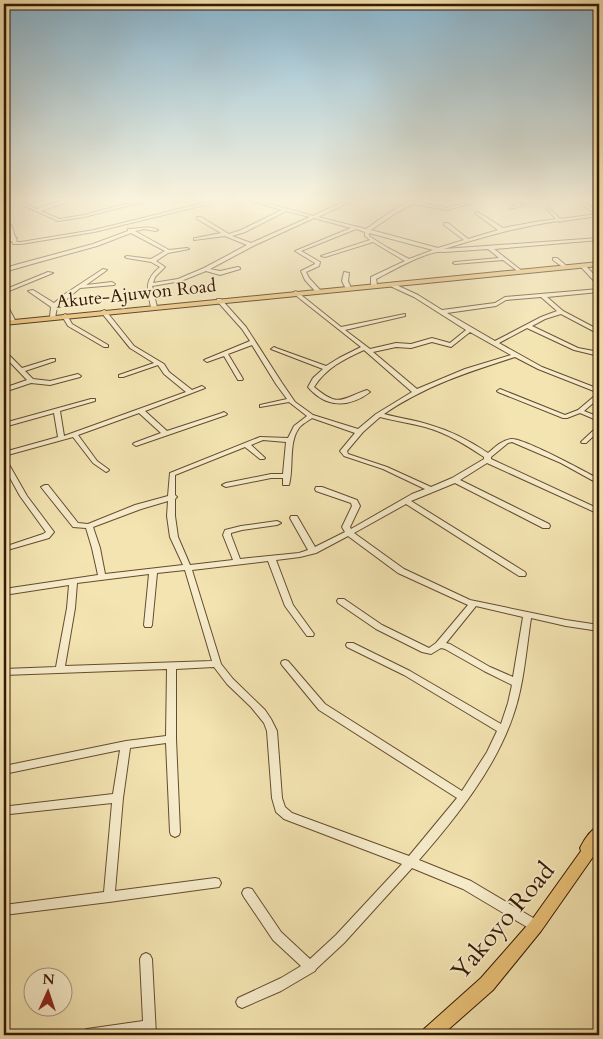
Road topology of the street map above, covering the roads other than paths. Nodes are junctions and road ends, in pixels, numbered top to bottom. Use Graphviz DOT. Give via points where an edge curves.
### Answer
graph roads {
  1 [pos="89,247"];
  2 [pos="162,247"];
  3 [pos="246,247"];
  4 [pos="306,247"];
  5 [pos="351,247"];
  6 [pos="383,247"];
  7 [pos="431,247"];
  8 [pos="448,247"];
  9 [pos="496,247"];
  10 [pos="490,248"];
  11 [pos="186,249"];
  12 [pos="441,250"];
  13 [pos="167,252"];
  14 [pos="128,256"];
  15 [pos="323,256"];
  16 [pos="503,259"];
  17 [pos="555,259"];
  18 [pos="408,260"];
  19 [pos="152,261"];
  20 [pos="455,264"];
  21 [pos="599,264"];
  22 [pos="582,265"];
  23 [pos="566,267"];
  24 [pos="238,268"];
  25 [pos="206,269"];
  26 [pos="4,270"];
  27 [pos="105,270"];
  28 [pos="520,272"];
  29 [pos="50,273"];
  30 [pos="346,273"];
  31 [pos="13,279"];
  32 [pos="24,284"];
  33 [pos="112,284"];
  34 [pos="390,284"];
  35 [pos="599,284"];
  36 [pos="149,285"];
  37 [pos="374,285"];
  38 [pos="79,287"];
  39 [pos="348,288"];
  40 [pos="318,290"];
  41 [pos="599,290"];
  42 [pos="31,291"];
  43 [pos="4,292"];
  44 [pos="296,293"];
  45 [pos="542,295"];
  46 [pos="219,300"];
  47 [pos="4,306"];
  48 [pos="54,306"];
  49 [pos="154,307"];
  50 [pos="104,312"];
  51 [pos="442,312"];
  52 [pos="561,312"];
  53 [pos="403,315"];
  54 [pos="65,316"];
  55 [pos="53,318"];
  56 [pos="13,322"];
  57 [pos="4,323"];
  58 [pos="527,326"];
  59 [pos="340,329"];
  60 [pos="470,330"];
  61 [pos="599,332"];
  62 [pos="253,342"];
  63 [pos="494,343"];
  64 [pos="106,346"];
  65 [pos="274,349"];
  66 [pos="366,349"];
  67 [pos="4,352"];
  68 [pos="225,353"];
  69 [pos="599,354"];
  70 [pos="516,355"];
  71 [pos="53,360"];
  72 [pos="207,360"];
  73 [pos="158,363"];
  74 [pos="326,368"];
  75 [pos="22,370"];
  76 [pos="78,376"];
  77 [pos="121,376"];
  78 [pos="240,379"];
  79 [pos="31,381"];
  80 [pos="202,388"];
  81 [pos="4,390"];
  82 [pos="414,391"];
  83 [pos="500,391"];
  84 [pos="191,392"];
  85 [pos="367,392"];
  86 [pos="599,393"];
  87 [pos="93,400"];
  88 [pos="291,400"];
  89 [pos="262,406"];
  90 [pos="57,410"];
  91 [pos="140,410"];
  92 [pos="580,411"];
  93 [pos="224,414"];
  94 [pos="378,415"];
  95 [pos="311,416"];
  96 [pos="599,418"];
  97 [pos="4,425"];
  98 [pos="599,428"];
  99 [pos="360,432"];
  100 [pos="74,434"];
  101 [pos="166,434"];
  102 [pos="61,438"];
  103 [pos="290,440"];
  104 [pos="584,442"];
  105 [pos="136,444"];
  106 [pos="246,444"];
  107 [pos="4,454"];
  108 [pos="262,458"];
  109 [pos="487,458"];
  110 [pos="4,461"];
  111 [pos="106,470"];
  112 [pos="455,480"];
  113 [pos="599,482"];
  114 [pos="226,485"];
  115 [pos="45,487"];
  116 [pos="319,489"];
  117 [pos="432,490"];
  118 [pos="173,497"];
  119 [pos="406,501"];
  120 [pos="599,512"];
  121 [pos="294,518"];
  122 [pos="277,523"];
  123 [pos="88,526"];
  124 [pos="546,526"];
  125 [pos="348,533"];
  126 [pos="4,549"];
  127 [pos="313,551"];
  128 [pos="271,558"];
  129 [pos="237,561"];
  130 [pos="188,568"];
  131 [pos="154,572"];
  132 [pos="522,574"];
  133 [pos="102,577"];
  134 [pos="73,582"];
  135 [pos="4,592"];
  136 [pos="341,600"];
  137 [pos="474,604"];
  138 [pos="527,616"];
  139 [pos="148,625"];
  140 [pos="599,628"];
  141 [pos="310,634"];
  142 [pos="350,645"];
  143 [pos="439,645"];
  144 [pos="285,663"];
  145 [pos="217,664"];
  146 [pos="172,666"];
  147 [pos="60,669"];
  148 [pos="4,672"];
  149 [pos="517,683"];
  150 [pos="503,730"];
  151 [pos="170,740"];
  152 [pos="126,745"];
  153 [pos="4,770"];
  154 [pos="463,797"];
  155 [pos="118,798"];
  156 [pos="10,810"];
  157 [pos="175,832"];
  158 [pos="599,832"];
  159 [pos="412,862"];
  160 [pos="214,883"];
  161 [pos="248,894"];
  162 [pos="109,897"];
  163 [pos="4,910"];
  164 [pos="536,926"];
  165 [pos="146,959"];
  166 [pos="310,966"];
  167 [pos="242,1002"];
  168 [pos="149,1031"];
  169 [pos="87,1035"];
  170 [pos="430,1035"];
  1 -- 26 [label="street"];
  2 -- 13 [label="street"];
  3 -- 25 [label="street"];
  4 -- 40 [label="street" via="297,251 318,262 303,271"];
  5 -- 15 [label="street"];
  6 -- 18 [label="street"];
  7 -- 12 [label="street"];
  8 -- 12 [label="street"];
  9 -- 10 [label="street"];
  10 -- 12 [label="street"];
  10 -- 16 [label="street"];
  11 -- 13 [label="street"];
  12 -- 18 [label="street"];
  13 -- 19 [label="street"];
  14 -- 19 [label="street"];
  16 -- 20 [label="street"];
  16 -- 28 [label="street"];
  17 -- 23 [label="street"];
  18 -- 37 [label="street" via="373,278"];
  19 -- 36 [label="street" via="163,267 153,274"];
  21 -- 22 [label="main road, Akute-Ajuwon Road"];
  22 -- 23 [label="main road, Akute-Ajuwon Road"];
  22 -- 35 [label="street"];
  23 -- 28 [label="main road, Akute-Ajuwon Road"];
  24 -- 25 [label="street" via="222,273"];
  25 -- 36 [label="street" via="179,280"];
  27 -- 38 [label="street"];
  28 -- 34 [label="main road, Akute-Ajuwon Road"];
  29 -- 32 [label="street"];
  30 -- 39 [label="street" via="344,281"];
  31 -- 32 [label="street"];
  32 -- 43 [label="street"];
  33 -- 38 [label="street"];
  34 -- 37 [label="main road, Akute-Ajuwon Road"];
  34 -- 51 [label="street"];
  36 -- 49 [label="street"];
  37 -- 39 [label="main road, Akute-Ajuwon Road"];
  38 -- 48 [label="street"];
  39 -- 40 [label="main road, Akute-Ajuwon Road"];
  40 -- 44 [label="main road, Akute-Ajuwon Road"];
  41 -- 45 [label="street"];
  42 -- 48 [label="street"];
  44 -- 46 [label="main road, Akute-Ajuwon Road"];
  44 -- 59 [label="street"];
  45 -- 51 [label="street"];
  45 -- 52 [label="street"];
  46 -- 49 [label="main road, Akute-Ajuwon Road"];
  46 -- 62 [label="street"];
  47 -- 56 [label="street"];
  48 -- 55 [label="street"];
  49 -- 50 [label="main road, Akute-Ajuwon Road"];
  50 -- 54 [label="main road, Akute-Ajuwon Road"];
  50 -- 73 [label="street" via="132,347"];
  51 -- 60 [label="street"];
  52 -- 58 [label="street"];
  52 -- 61 [label="street"];
  53 -- 59 [label="street"];
  54 -- 55 [label="main road, Akute-Ajuwon Road"];
  54 -- 64 [label="street" via="74,328"];
  55 -- 56 [label="main road, Akute-Ajuwon Road"];
  56 -- 57 [label="main road, Akute-Ajuwon Road"];
  58 -- 63 [label="street"];
  58 -- 69 [label="street" via="576,349"];
  59 -- 66 [label="street"];
  60 -- 63 [label="street"];
  60 -- 66 [label="street" via="451,345 432,340 411,346"];
  62 -- 68 [label="street"];
  62 -- 88 [label="street"];
  63 -- 70 [label="street"];
  65 -- 74 [label="street"];
  66 -- 74 [label="street"];
  66 -- 82 [label="street"];
  67 -- 75 [label="street"];
  68 -- 72 [label="street"];
  68 -- 78 [label="street"];
  70 -- 82 [label="street"];
  70 -- 86 [label="street"];
  71 -- 75 [label="street"];
  73 -- 77 [label="street"];
  73 -- 84 [label="street"];
  74 -- 85 [label="street" via="312,387 332,402 346,402"];
  75 -- 79 [label="street"];
  76 -- 79 [label="street" via="50,383"];
  79 -- 81 [label="street"];
  80 -- 84 [label="street"];
  82 -- 94 [label="street"];
  83 -- 92 [label="street" via="561,416 569,417"];
  84 -- 91 [label="street"];
  86 -- 92 [label="street"];
  87 -- 90 [label="street"];
  88 -- 89 [label="street"];
  88 -- 95 [label="street"];
  90 -- 97 [label="street"];
  90 -- 102 [label="street"];
  91 -- 100 [label="street"];
  91 -- 101 [label="street"];
  92 -- 96 [label="street"];
  93 -- 101 [label="street"];
  94 -- 99 [label="street"];
  94 -- 109 [label="street" via="422,424 470,444"];
  95 -- 99 [label="street"];
  95 -- 103 [label="street" via="296,427"];
  98 -- 104 [label="street"];
  99 -- 117 [label="street" via="344,454 385,468"];
  100 -- 102 [label="street"];
  100 -- 111 [label="street" via="95,462"];
  101 -- 105 [label="street"];
  102 -- 107 [label="street"];
  103 -- 106 [label="street" via="262,438"];
  103 -- 114 [label="street" via="287,479 271,476"];
  106 -- 108 [label="street"];
  106 -- 118 [label="street" via="172,474"];
  109 -- 112 [label="street"];
  109 -- 113 [label="street" via="513,440"];
  109 -- 120 [label="street"];
  110 -- 126 [label="street" via="50,532"];
  112 -- 117 [label="street"];
  112 -- 124 [label="street"];
  115 -- 123 [label="street" via="76,525"];
  116 -- 125 [label="street" via="356,504 346,527"];
  117 -- 119 [label="street"];
  118 -- 123 [label="street"];
  118 -- 130 [label="street" via="174,537"];
  119 -- 125 [label="street"];
  119 -- 132 [label="street"];
  121 -- 127 [label="street"];
  122 -- 129 [label="street" via="228,532"];
  123 -- 133 [label="street"];
  125 -- 127 [label="street"];
  125 -- 137 [label="street" via="401,571"];
  127 -- 128 [label="street"];
  128 -- 129 [label="street"];
  128 -- 141 [label="street" via="289,606"];
  129 -- 130 [label="street"];
  130 -- 131 [label="street"];
  130 -- 145 [label="street"];
  131 -- 133 [label="street"];
  131 -- 139 [label="street"];
  133 -- 134 [label="street"];
  134 -- 135 [label="street"];
  134 -- 147 [label="street"];
  136 -- 143 [label="street" via="379,627 425,650 431,651"];
  137 -- 138 [label="street"];
  137 -- 143 [label="street"];
  138 -- 140 [label="street"];
  138 -- 149 [label="street"];
  142 -- 150 [label="street" via="407,672"];
  143 -- 149 [label="street" via="447,646"];
  144 -- 154 [label="street" via="327,711"];
  145 -- 146 [label="street"];
  145 -- 159 [label="street" via="222,674 269,723 280,809 288,816"];
  146 -- 147 [label="street"];
  146 -- 151 [label="street"];
  147 -- 148 [label="street"];
  149 -- 150 [label="street"];
  150 -- 154 [label="street"];
  151 -- 152 [label="street"];
  151 -- 157 [label="street"];
  152 -- 153 [label="street"];
  152 -- 155 [label="street"];
  154 -- 159 [label="street"];
  155 -- 156 [label="street"];
  155 -- 162 [label="street"];
  158 -- 164 [label="main road, Yakoyo Road" via="587,848 590,850"];
  159 -- 164 [label="street" via="467,885"];
  159 -- 166 [label="street"];
  160 -- 162 [label="street"];
  161 -- 166 [label="street" via="276,936"];
  162 -- 163 [label="street"];
  164 -- 170 [label="main road, Yakoyo Road" via="486,984"];
  165 -- 168 [label="street"];
  166 -- 167 [label="street" via="295,977"];
  168 -- 169 [label="street"];
}
